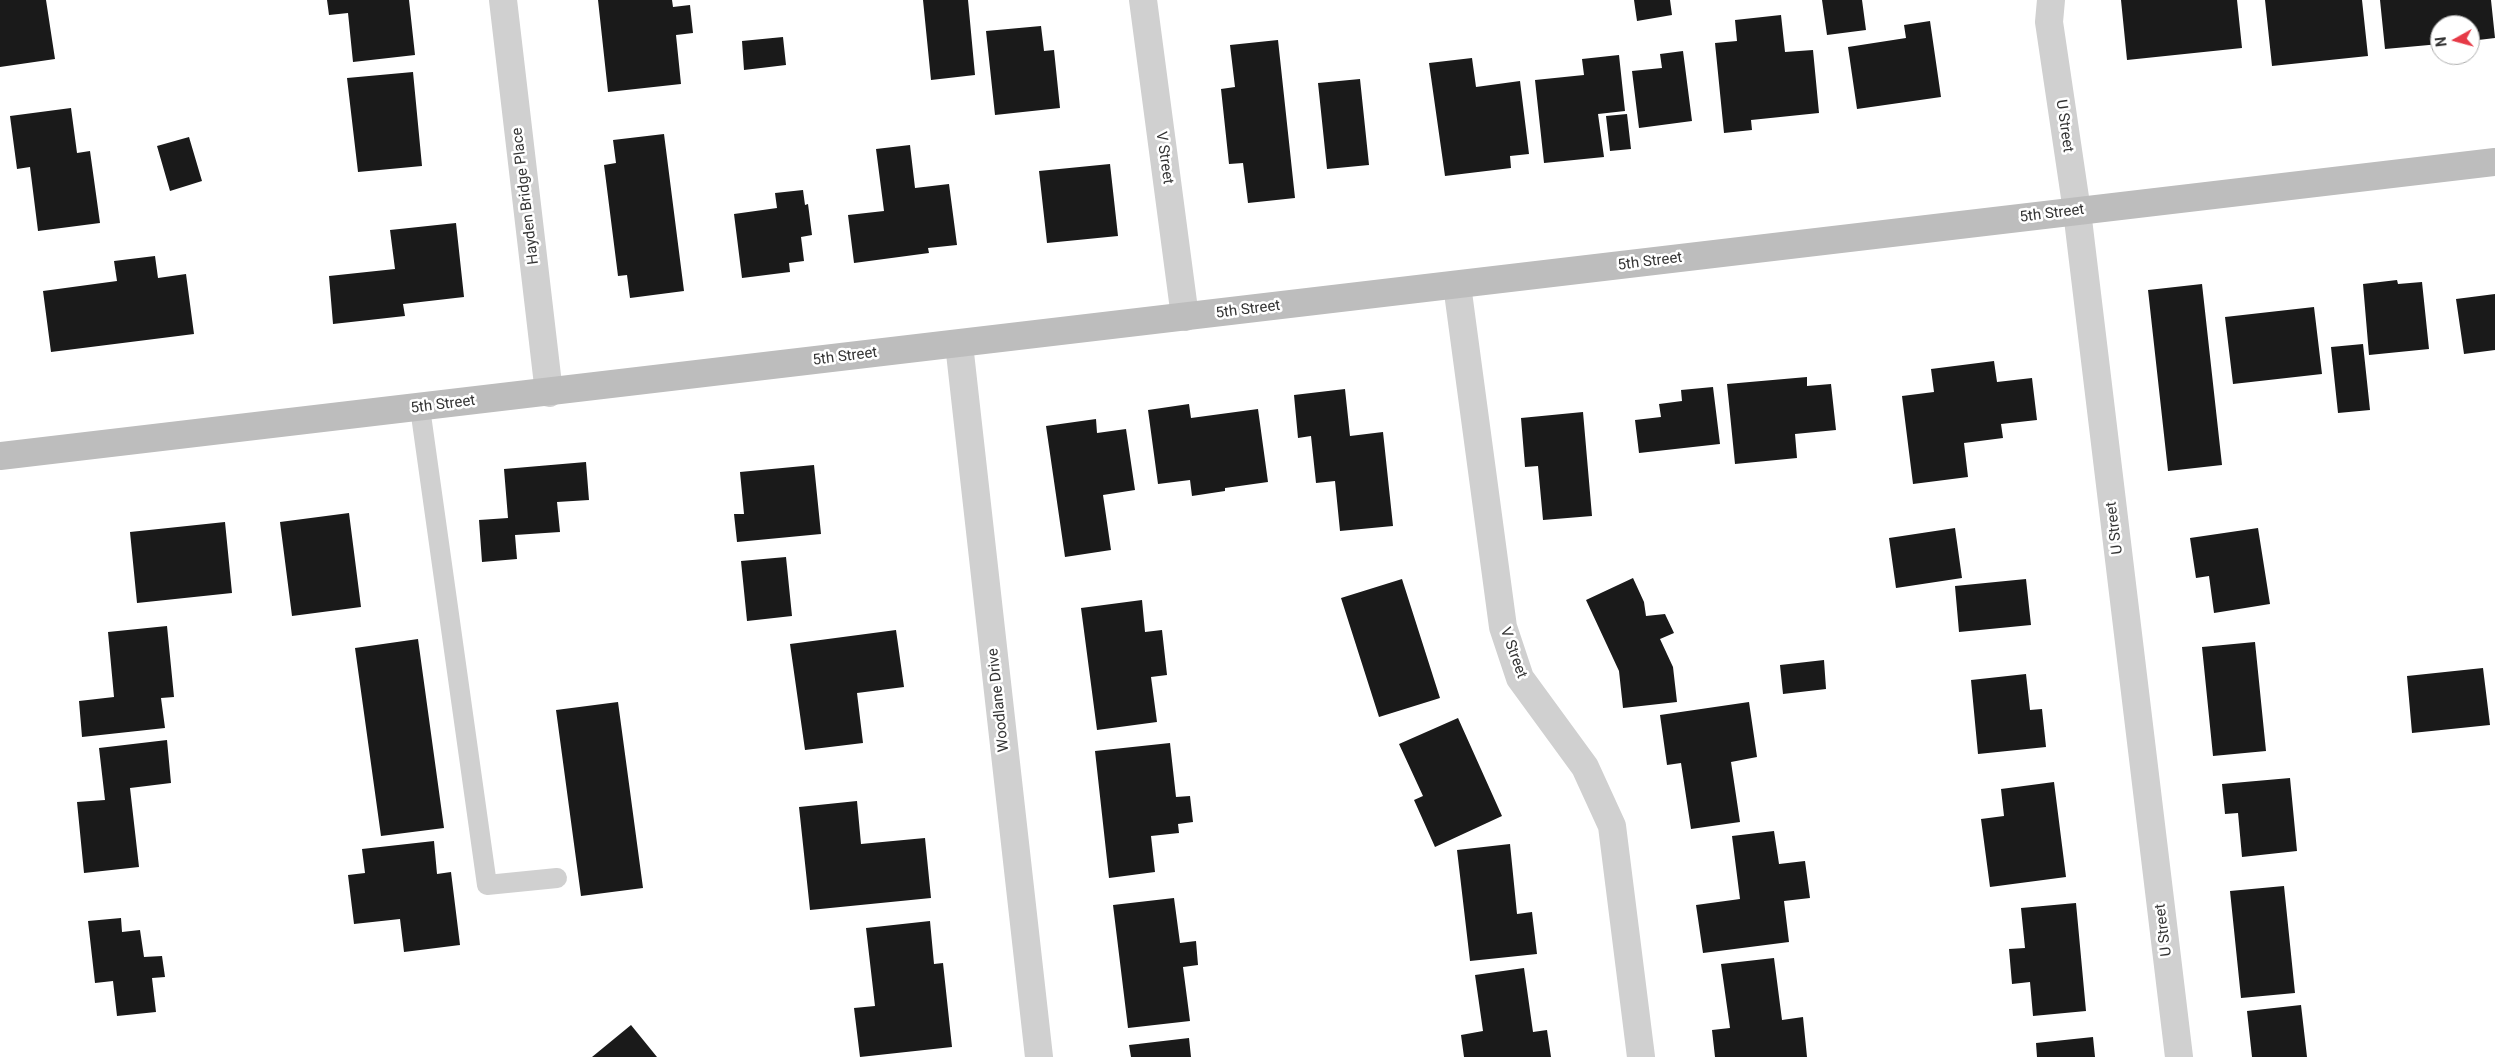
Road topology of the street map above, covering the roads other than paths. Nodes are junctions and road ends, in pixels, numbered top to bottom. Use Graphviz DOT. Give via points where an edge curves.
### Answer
graph roads {
  1 [pos="503,0"];
  2 [pos="1142,0"];
  3 [pos="2051,0"];
  4 [pos="2495,162"];
  5 [pos="2077,211"];
  6 [pos="1457,285"];
  7 [pos="1186,317"];
  8 [pos="959,344"];
  9 [pos="549,393"];
  10 [pos="420,408"];
  11 [pos="0,456"];
  12 [pos="557,878"];
  13 [pos="1039,1057"];
  14 [pos="1641,1057"];
  15 [pos="2179,1057"];
  1 -- 9 [label="street, Hayden Bridge Place"];
  2 -- 7 [label="street, V Street"];
  3 -- 5 [label="street, U Street" via="2050,22"];
  4 -- 5 [label="main road, 5th Street"];
  5 -- 6 [label="main road, 5th Street"];
  5 -- 15 [label="street, U Street"];
  6 -- 7 [label="main road, 5th Street"];
  6 -- 14 [label="street, V Street" via="1503,628 1520,678 1585,767 1612,826"];
  7 -- 8 [label="main road, 5th Street"];
  8 -- 9 [label="main road, 5th Street"];
  8 -- 13 [label="street, Woodlane Drive"];
  9 -- 10 [label="main road, 5th Street"];
  10 -- 11 [label="main road, 5th Street"];
  10 -- 12 [label="lane" via="487,885"];
}
